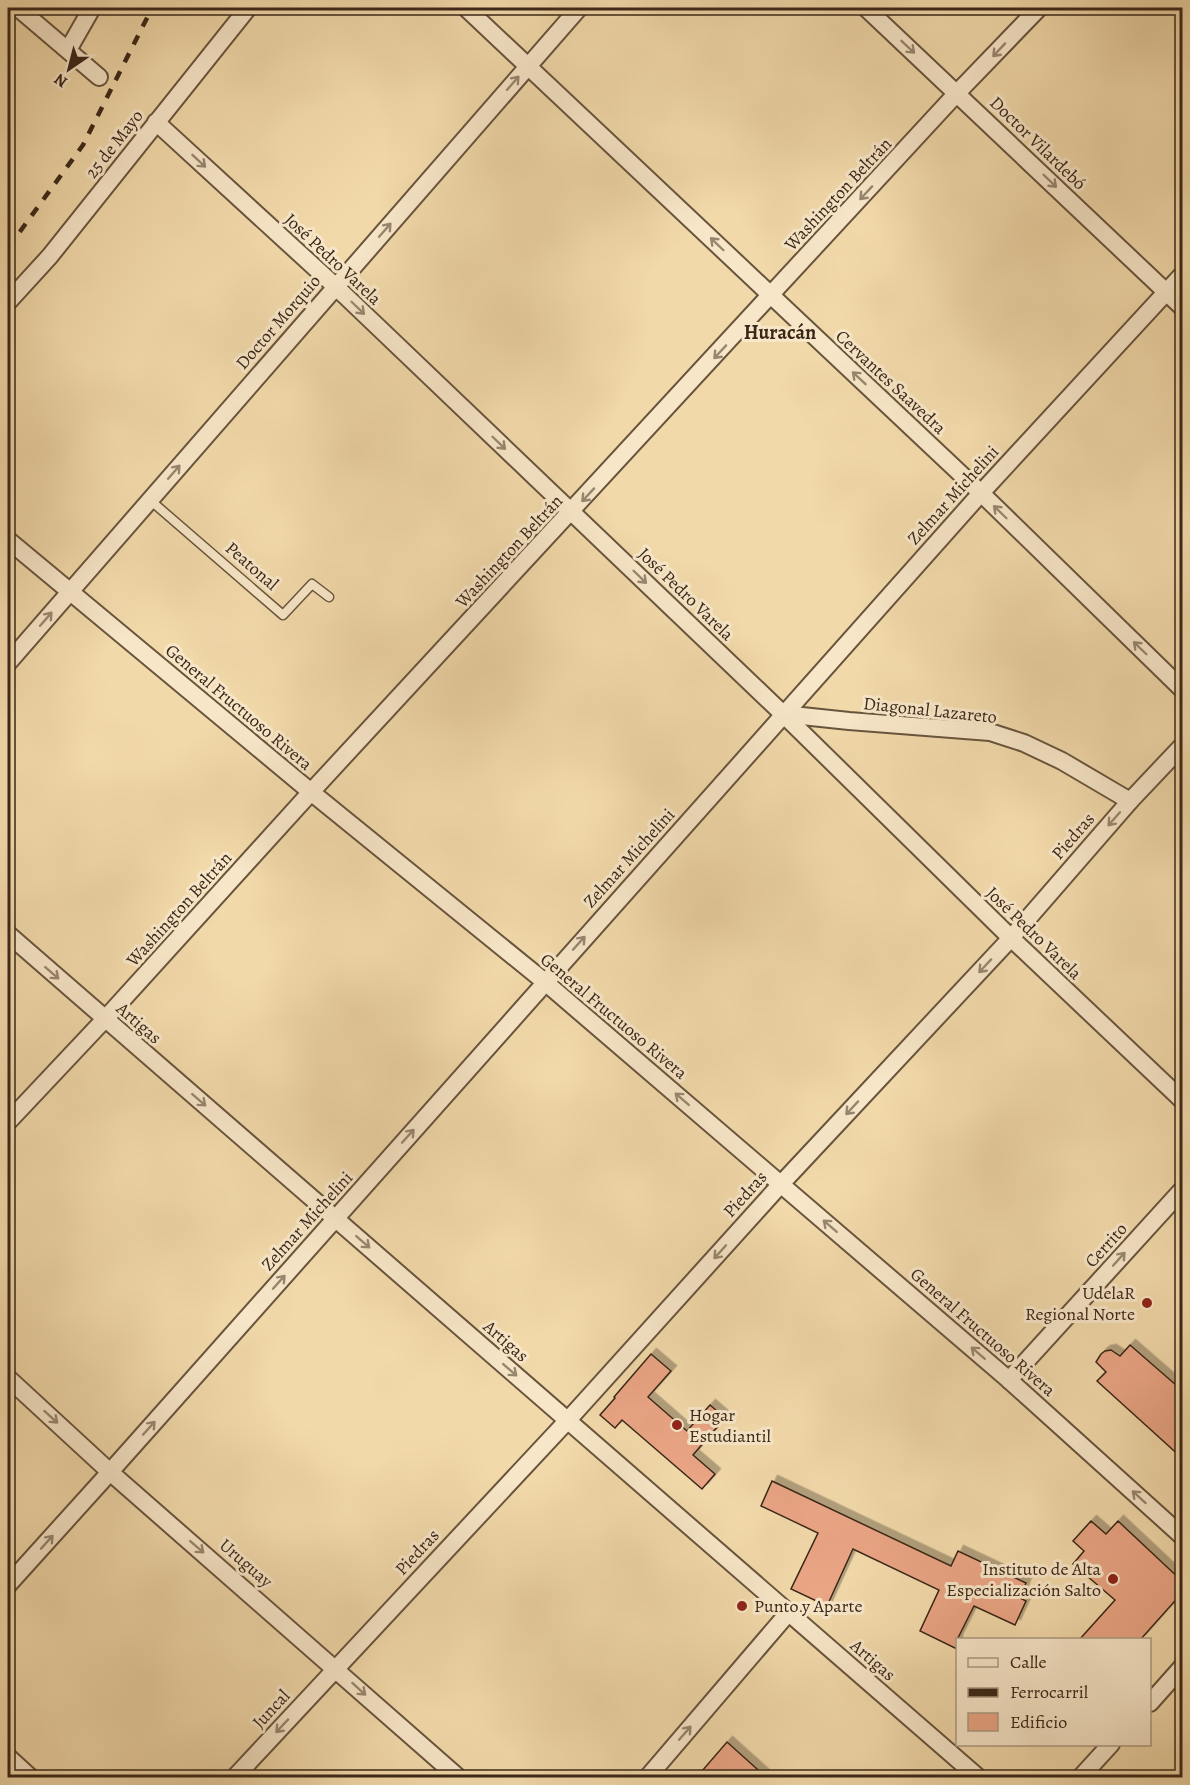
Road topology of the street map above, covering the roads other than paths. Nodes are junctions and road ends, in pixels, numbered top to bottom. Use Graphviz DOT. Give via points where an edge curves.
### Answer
graph roads {
  1 [pos="18,8"];
  2 [pos="92,8"];
  3 [pos="248,8"];
  4 [pos="466,8"];
  5 [pos="579,8"];
  6 [pos="866,8"];
  7 [pos="1039,8"];
  8 [pos="68,50"];
  9 [pos="529,65"];
  10 [pos="99,77"];
  11 [pos="957,93"];
  12 [pos="156,122"];
  13 [pos="1182,275"];
  14 [pos="335,286"];
  15 [pos="1167,292"];
  16 [pos="771,296"];
  17 [pos="8,302"];
  18 [pos="1182,307"];
  19 [pos="981,493"];
  20 [pos="150,500"];
  21 [pos="572,513"];
  22 [pos="8,540"];
  23 [pos="70,593"];
  24 [pos="328,597"];
  25 [pos="8,663"];
  26 [pos="1182,689"];
  27 [pos="783,714"];
  28 [pos="1182,746"];
  29 [pos="311,792"];
  30 [pos="1130,801"];
  31 [pos="8,934"];
  32 [pos="1011,938"];
  33 [pos="545,982"];
  34 [pos="105,1019"];
  35 [pos="1182,1100"];
  36 [pos="8,1122"];
  37 [pos="781,1184"];
  38 [pos="1182,1190"];
  39 [pos="336,1218"];
  40 [pos="8,1378"];
  41 [pos="1009,1380"];
  42 [pos="568,1420"];
  43 [pos="111,1472"];
  44 [pos="1182,1536"];
  45 [pos="8,1585"];
  46 [pos="789,1612"];
  47 [pos="1182,1667"];
  48 [pos="336,1668"];
  49 [pos="1151,1701"];
  50 [pos="1109,1746"];
  51 [pos="8,1757"];
  52 [pos="31,1778"];
  53 [pos="234,1778"];
  54 [pos="459,1778"];
  55 [pos="647,1778"];
  56 [pos="979,1778"];
  57 [pos="1080,1778"];
  1 -- 8 [label="street"];
  2 -- 8 [label="street"];
  3 -- 12 [label="street, 25 de Mayo"];
  4 -- 9 [label="street, Cervantes Saavedra"];
  5 -- 9 [label="street, Doctor Morquio"];
  6 -- 11 [label="street, Doctor Vilardebó, one-way"];
  7 -- 11 [label="street, Washington Beltrán, one-way"];
  8 -- 10 [label="street"];
  14 -- 9 [label="street, Doctor Morquio, one-way"];
  16 -- 9 [label="street, Cervantes Saavedra, one-way"];
  11 -- 15 [label="street, Doctor Vilardebó, one-way"];
  11 -- 16 [label="street, Washington Beltrán, one-way"];
  12 -- 14 [label="street, José Pedro Varela, one-way"];
  12 -- 17 [label="street, 25 de Mayo"];
  13 -- 15 [label="street, Zelmar Michelini"];
  20 -- 14 [label="street, Doctor Morquio, one-way"];
  14 -- 21 [label="street, José Pedro Varela, one-way"];
  15 -- 18 [label="street, Doctor Vilardebó"];
  15 -- 19 [label="street, Zelmar Michelini"];
  19 -- 16 [label="street, Cervantes Saavedra, one-way"];
  16 -- 21 [label="street, Washington Beltrán, one-way"];
  26 -- 19 [label="street, Cervantes Saavedra, one-way"];
  19 -- 27 [label="street, Zelmar Michelini"];
  20 -- 23 [label="street, Doctor Morquio"];
  20 -- 24 [label="lane, Peatonal" via="283,615 312,584"];
  21 -- 27 [label="street, José Pedro Varela, one-way"];
  21 -- 29 [label="street, Washington Beltrán"];
  22 -- 23 [label="street, General Fructuoso Rivera"];
  25 -- 23 [label="street, Doctor Morquio, one-way"];
  23 -- 29 [label="street, General Fructuoso Rivera"];
  27 -- 30 [label="street, Diagonal Lazareto" via="990,732 1062,761"];
  27 -- 32 [label="street, José Pedro Varela"];
  33 -- 27 [label="street, Zelmar Michelini, one-way"];
  28 -- 30 [label="street, Piedras"];
  29 -- 33 [label="street, General Fructuoso Rivera"];
  29 -- 34 [label="street, Washington Beltrán"];
  30 -- 32 [label="street, Piedras, one-way"];
  31 -- 34 [label="street, Artigas, one-way"];
  32 -- 35 [label="street, José Pedro Varela"];
  32 -- 37 [label="street, Piedras, one-way"];
  37 -- 33 [label="street, General Fructuoso Rivera, one-way"];
  39 -- 33 [label="street, Zelmar Michelini, one-way"];
  34 -- 36 [label="street, Washington Beltrán"];
  34 -- 39 [label="street, Artigas, one-way"];
  41 -- 37 [label="street, General Fructuoso Rivera, one-way"];
  37 -- 42 [label="street, Piedras, one-way"];
  41 -- 38 [label="street, Cerrito, one-way"];
  39 -- 42 [label="street, Artigas, one-way"];
  43 -- 39 [label="street, Zelmar Michelini, one-way"];
  40 -- 43 [label="street, Uruguay, one-way"];
  44 -- 41 [label="street, General Fructuoso Rivera, one-way"];
  42 -- 46 [label="street, Artigas"];
  42 -- 48 [label="street, Piedras"];
  45 -- 43 [label="street, Zelmar Michelini, one-way"];
  43 -- 48 [label="street, Uruguay, one-way"];
  55 -- 46 [label="street, one-way"];
  46 -- 56 [label="street, Artigas"];
  47 -- 49 [label="street"];
  48 -- 53 [label="street, Juncal, one-way"];
  48 -- 54 [label="street, Uruguay, one-way"];
  50 -- 57 [label="street"];
  51 -- 52 [label="street"];
}
